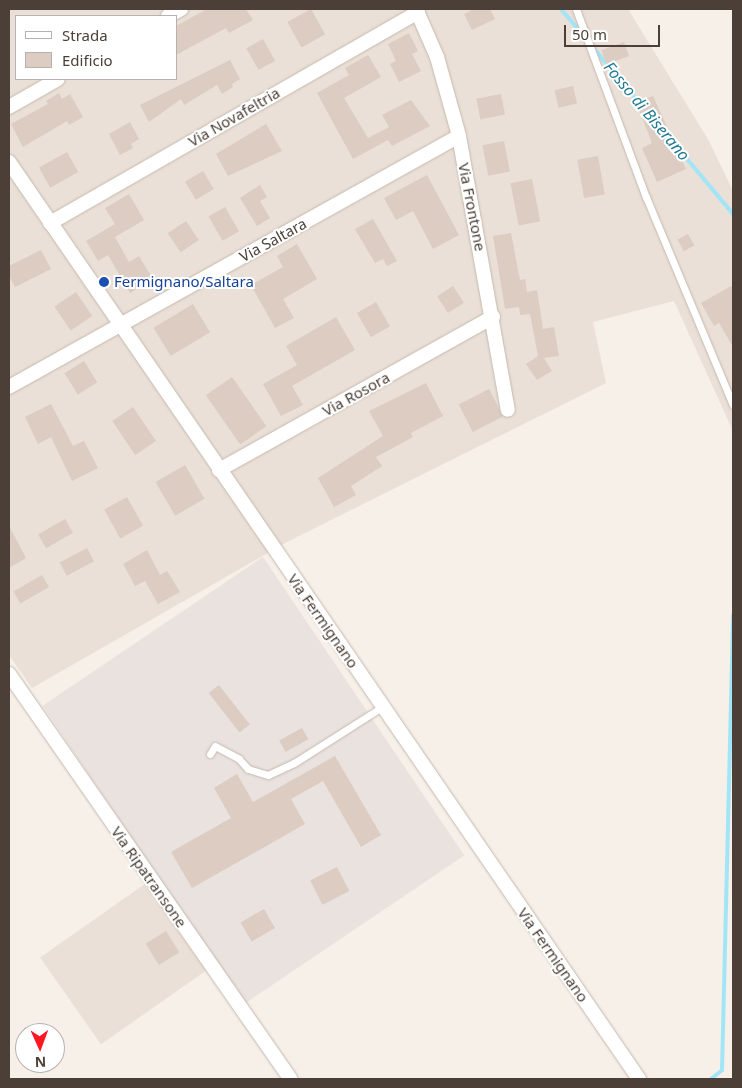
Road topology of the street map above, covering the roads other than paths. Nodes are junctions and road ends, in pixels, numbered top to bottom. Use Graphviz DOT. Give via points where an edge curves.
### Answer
graph roads {
  1 [pos="181,9"];
  2 [pos="576,9"];
  3 [pos="417,10"];
  4 [pos="170,15"];
  5 [pos="56,80"];
  6 [pos="9,107"];
  7 [pos="459,136"];
  8 [pos="9,162"];
  9 [pos="50,223"];
  10 [pos="493,317"];
  11 [pos="123,324"];
  12 [pos="9,387"];
  13 [pos="733,405"];
  14 [pos="508,410"];
  15 [pos="219,470"];
  16 [pos="9,674"];
  17 [pos="382,707"];
  18 [pos="210,754"];
  19 [pos="290,1079"];
  20 [pos="639,1079"];
  1 -- 4 [label="street"];
  2 -- 13 [label="lane" via="646,198"];
  3 -- 7 [label="street, Via Frontone" via="438,57"];
  3 -- 9 [label="street, Via Novafeltria"];
  5 -- 6 [label="street"];
  7 -- 10 [label="street, Via Frontone"];
  7 -- 11 [label="street, Via Saltara"];
  8 -- 9 [label="street, Via Fermignano"];
  9 -- 11 [label="street, Via Fermignano"];
  10 -- 14 [label="street, Via Frontone"];
  10 -- 15 [label="street, Via Rosora"];
  11 -- 12 [label="street, Via Saltara"];
  11 -- 15 [label="street, Via Fermignano"];
  15 -- 17 [label="street, Via Fermignano"];
  16 -- 19 [label="street, Via Ripatransone"];
  17 -- 18 [label="lane" via="268,776 248,769 239,759 215,746"];
  17 -- 20 [label="street, Via Fermignano"];
}
